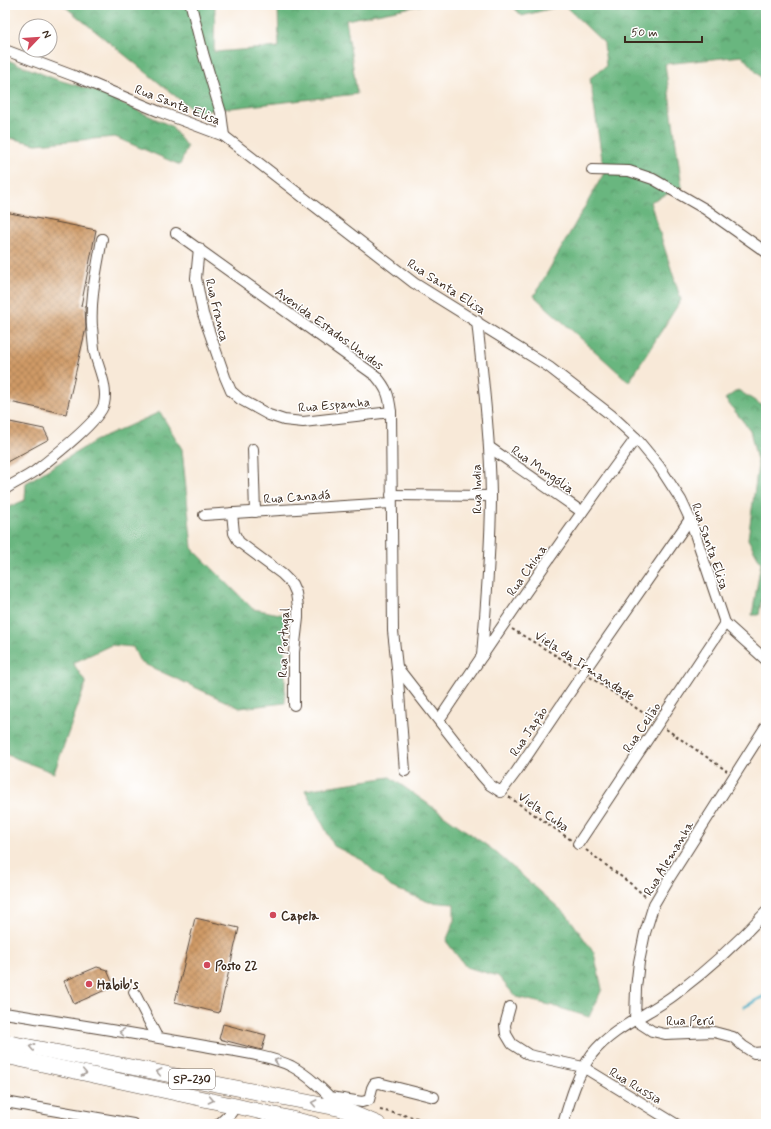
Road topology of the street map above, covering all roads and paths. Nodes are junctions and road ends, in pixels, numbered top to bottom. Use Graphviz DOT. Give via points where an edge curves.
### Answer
graph roads {
  1 [pos="191,5"];
  2 [pos="5,50"];
  3 [pos="224,136"];
  4 [pos="592,170"];
  5 [pos="176,232"];
  6 [pos="102,239"];
  7 [pos="199,248"];
  8 [pos="766,252"];
  9 [pos="478,322"];
  10 [pos="225,377"];
  11 [pos="391,412"];
  12 [pos="636,438"];
  13 [pos="489,447"];
  14 [pos="253,449"];
  15 [pos="5,489"];
  16 [pos="491,496"];
  17 [pos="391,499"];
  18 [pos="255,512"];
  19 [pos="582,512"];
  20 [pos="232,513"];
  21 [pos="204,515"];
  22 [pos="690,519"];
  23 [pos="504,624"];
  24 [pos="725,624"];
  25 [pos="482,656"];
  26 [pos="766,660"];
  27 [pos="397,667"];
  28 [pos="583,673"];
  29 [pos="294,705"];
  30 [pos="439,720"];
  31 [pos="659,724"];
  32 [pos="766,726"];
  33 [pos="405,771"];
  34 [pos="735,776"];
  35 [pos="501,792"];
  36 [pos="578,844"];
  37 [pos="654,904"];
  38 [pos="766,912"];
  39 [pos="134,992"];
  40 [pos="510,1007"];
  41 [pos="5,1013"];
  42 [pos="635,1020"];
  43 [pos="157,1037"];
  44 [pos="5,1042"];
  45 [pos="766,1052"];
  46 [pos="5,1056"];
  47 [pos="583,1067"];
  48 [pos="330,1097"];
  49 [pos="434,1098"];
  50 [pos="5,1102"];
  51 [pos="236,1106"];
  52 [pos="342,1109"];
  53 [pos="378,1117"];
  54 [pos="133,1124"];
  55 [pos="219,1124"];
  56 [pos="313,1124"];
  57 [pos="445,1124"];
  58 [pos="563,1124"];
  59 [pos="676,1124"];
  1 -- 3 [label="street" via="221,113"];
  2 -- 3 [label="street, Rua Santa Elisa"];
  3 -- 9 [label="street, Rua Santa Elisa" via="414,283"];
  4 -- 8 [label="street" via="629,171 653,179 705,209"];
  5 -- 7 [label="street, Avenida Estados Unidos"];
  6 -- 15 [label="street" via="92,296 92,325 95,354 105,394 103,406 82,431 33,473"];
  7 -- 10 [label="street, Rua Franca" via="196,278 203,314"];
  7 -- 11 [label="street, Avenida Estados Unidos" via="376,376 390,397"];
  9 -- 12 [label="street, Rua Santa Elisa" via="549,367 611,415"];
  9 -- 13 [label="street, Rua India"];
  10 -- 11 [label="street, Rua Espanha" via="231,391 240,399 284,420 303,422"];
  11 -- 17 [label="street, Avenida Estados Unidos"];
  12 -- 19 [label="street, Rua China"];
  12 -- 22 [label="street, Rua Santa Elisa" via="670,482"];
  13 -- 16 [label="street, Rua India"];
  13 -- 19 [label="street, Rua Mongólia"];
  14 -- 18 [label="street"];
  16 -- 17 [label="street, Rua Canadá"];
  16 -- 25 [label="street, Rua India"];
  17 -- 18 [label="street, Rua Canadá"];
  17 -- 27 [label="street, Avenida Estados Unidos" via="393,631"];
  18 -- 20 [label="street, Rua Canadá"];
  19 -- 23 [label="street, Rua China"];
  20 -- 21 [label="street, Rua Canadá"];
  20 -- 29 [label="street, Rua Portugal" via="234,533 240,542 282,574 292,584 296,593 298,618 294,652"];
  22 -- 24 [label="street, Rua Santa Elisa"];
  22 -- 28 [label="street, Rua Japão"];
  23 -- 25 [label="street, Rua China"];
  23 -- 28 [label="path, Viela da Irmandade"];
  24 -- 26 [label="street"];
  24 -- 31 [label="street, Rua Ceilão"];
  25 -- 30 [label="street, Rua China"];
  27 -- 30 [label="street"];
  27 -- 33 [label="street"];
  28 -- 31 [label="path, Viela da Irmandade"];
  28 -- 35 [label="street, Rua Japão"];
  30 -- 35 [label="street" via="482,776"];
  31 -- 34 [label="path, Viela da Irmandade"];
  31 -- 36 [label="street, Rua Ceilão"];
  32 -- 34 [label="street, Rua Alemanha"];
  34 -- 37 [label="street, Rua Alemanha"];
  35 -- 36 [label="path, Viela Cuba"];
  36 -- 37 [label="path, Viela Cuba"];
  37 -- 42 [label="street, Rua Alemanha" via="639,962"];
  38 -- 42 [label="street" via="744,936 678,993"];
  39 -- 43 [label="street"];
  40 -- 47 [label="street, Rua Russia" via="505,1025 506,1034 512,1044 529,1055"];
  43 -- 41 [label="street, one-way"];
  42 -- 45 [label="street, Rua Perú" via="652,1031 664,1034 714,1032 733,1037 754,1052"];
  42 -- 47 [label="street" via="604,1041"];
  48 -- 43 [label="street, one-way" via="290,1065 260,1056"];
  52 -- 44 [label="highway, SP-230, one-way"];
  46 -- 51 [label="highway, SP-230, one-way"];
  47 -- 58 [label="street"];
  47 -- 59 [label="street, Rua Russia"];
  48 -- 49 [label="street" via="362,1102 369,1100 374,1084 379,1083"];
  48 -- 52 [label="street"];
  50 -- 54 [label="street"];
  51 -- 55 [label="street"];
  51 -- 56 [label="highway, SP-230"];
  52 -- 53 [label="highway, SP-230"];
  53 -- 57 [label="path"];
}
